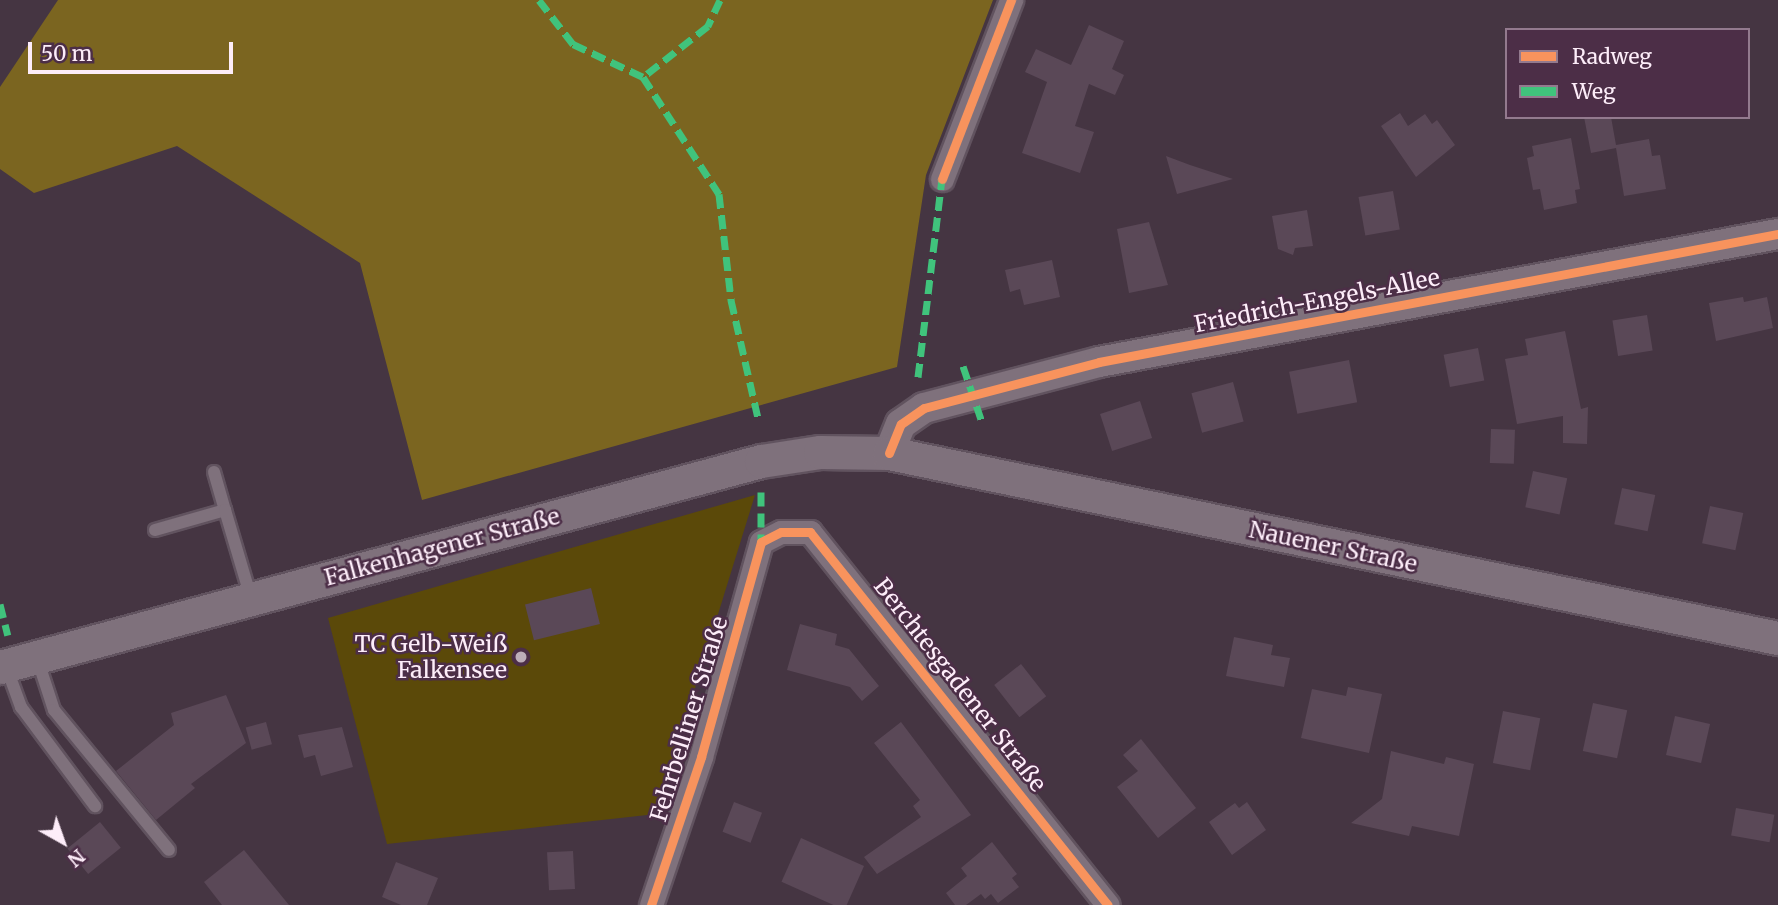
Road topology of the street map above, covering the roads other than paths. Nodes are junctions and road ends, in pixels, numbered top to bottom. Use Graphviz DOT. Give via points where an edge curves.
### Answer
graph roads {
  1 [pos="1011,0"];
  2 [pos="942,179"];
  3 [pos="1778,234"];
  4 [pos="889,453"];
  5 [pos="214,472"];
  6 [pos="225,510"];
  7 [pos="155,530"];
  8 [pos="761,542"];
  9 [pos="251,599"];
  10 [pos="1778,638"];
  11 [pos="14,663"];
  12 [pos="95,806"];
  13 [pos="169,850"];
  14 [pos="651,905"];
  15 [pos="1108,905"];
  1 -- 2 [label="street"];
  3 -- 4 [label="street, Friedrich-Engels-Allee" via="1100,362 924,408 901,424"];
  4 -- 9 [label="main road, Falkenhagener Straße" via="820,452 761,461"];
  4 -- 10 [label="main road, Nauener Straße"];
  5 -- 6 [label="lane"];
  6 -- 7 [label="lane"];
  6 -- 9 [label="lane"];
  8 -- 14 [label="street, Fehrbelliner Straße" via="701,757"];
  8 -- 15 [label="street, Berchtesgadener Straße" via="781,532 810,532"];
  9 -- 11 [label="main road, Falkenhagener Straße"];
  11 -- 12 [label="lane" via="20,707"];
  11 -- 13 [label="lane"];
}
